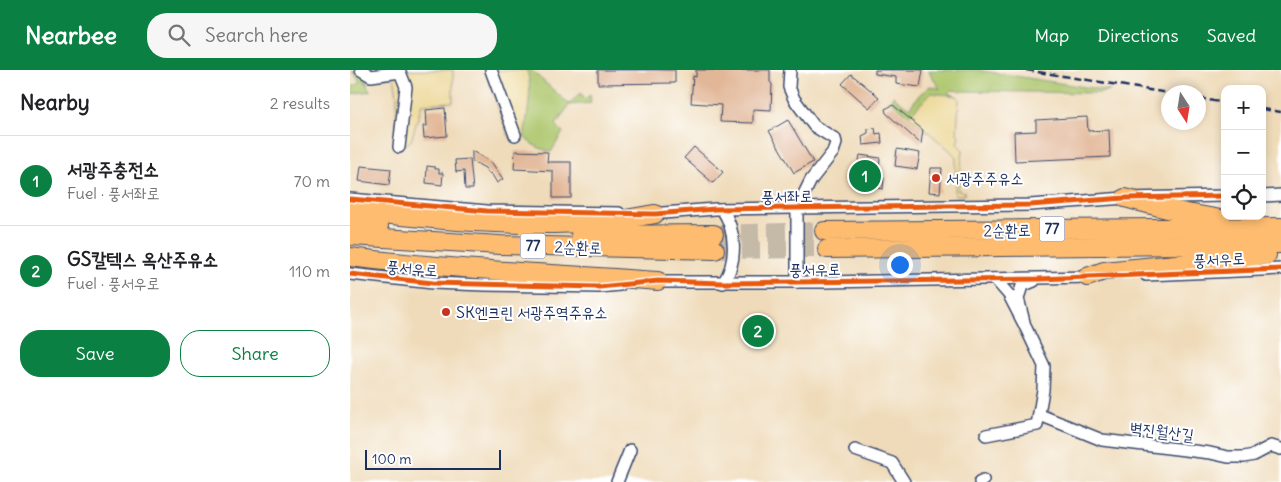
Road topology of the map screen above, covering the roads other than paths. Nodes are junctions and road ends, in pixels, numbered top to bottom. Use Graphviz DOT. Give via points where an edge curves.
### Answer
graph roads {
  1 [pos="361,70"];
  2 [pos="492,70"];
  3 [pos="790,70"];
  4 [pos="401,71"];
  5 [pos="515,135"];
  6 [pos="399,147"];
  7 [pos="1281,195"];
  8 [pos="1221,196"];
  9 [pos="1266,196"];
  10 [pos="1126,198"];
  11 [pos="350,199"];
  12 [pos="797,208"];
  13 [pos="722,209"];
  14 [pos="350,210"];
  15 [pos="655,214"];
  16 [pos="350,224"];
  17 [pos="1281,227"];
  18 [pos="824,231"];
  19 [pos="350,236"];
  20 [pos="1281,244"];
  21 [pos="827,249"];
  22 [pos="1281,253"];
  23 [pos="350,257"];
  24 [pos="1281,269"];
  25 [pos="350,274"];
  26 [pos="1087,277"];
  27 [pos="995,279"];
  28 [pos="1039,279"];
  29 [pos="658,281"];
  30 [pos="722,282"];
  31 [pos="797,282"];
  32 [pos="1025,326"];
  33 [pos="1040,415"];
  34 [pos="986,434"];
  35 [pos="630,450"];
  36 [pos="855,450"];
  37 [pos="1281,450"];
  38 [pos="618,482"];
  39 [pos="904,482"];
  1 -- 4 [label="street" via="370,76"];
  2 -- 5 [label="street"];
  3 -- 12 [label="street" via="789,87 794,99 814,126 836,143"];
  4 -- 6 [label="street" via="406,88"];
  7 -- 9 [label="street"];
  8 -- 10 [label="street, 풍서좌로"];
  10 -- 12 [label="street, 풍서좌로" via="1030,205"];
  10 -- 17 [label="highway" via="1204,217"];
  11 -- 15 [label="street, 풍서좌로" via="487,211"];
  12 -- 13 [label="street, 풍서좌로"];
  12 -- 31 [label="street"];
  13 -- 15 [label="street, 풍서좌로"];
  13 -- 30 [label="street" via="732,226 733,260"];
  14 -- 15 [label="highway" via="509,224 600,222"];
  16 -- 19 [label="highway, 2순환로 / 77" via="479,233 715,242 500,245"];
  17 -- 18 [label="highway, 2순환로 / 77"];
  20 -- 21 [label="highway, 2순환로 / 77"];
  22 -- 26 [label="highway" via="1104,271"];
  23 -- 29 [label="highway" via="415,265"];
  24 -- 26 [label="street, 풍서우로"];
  25 -- 29 [label="street, 풍서우로" via="433,283 540,287 599,287"];
  26 -- 28 [label="street, 풍서우로"];
  27 -- 28 [label="street, 풍서우로"];
  27 -- 31 [label="street, 풍서우로"];
  27 -- 32 [label="street" via="1009,295"];
  28 -- 32 [label="street" via="1026,283 1019,291 1018,304"];
  29 -- 30 [label="street, 풍서우로"];
  30 -- 31 [label="street, 풍서우로"];
  32 -- 33 [label="street" via="1044,366"];
  33 -- 34 [label="street" via="1037,425"];
  33 -- 37 [label="street, 벽진월산길" via="1102,440 1228,457 1254,455 1271,446"];
  35 -- 38 [label="street"];
  36 -- 39 [label="street" via="892,463"];
}
